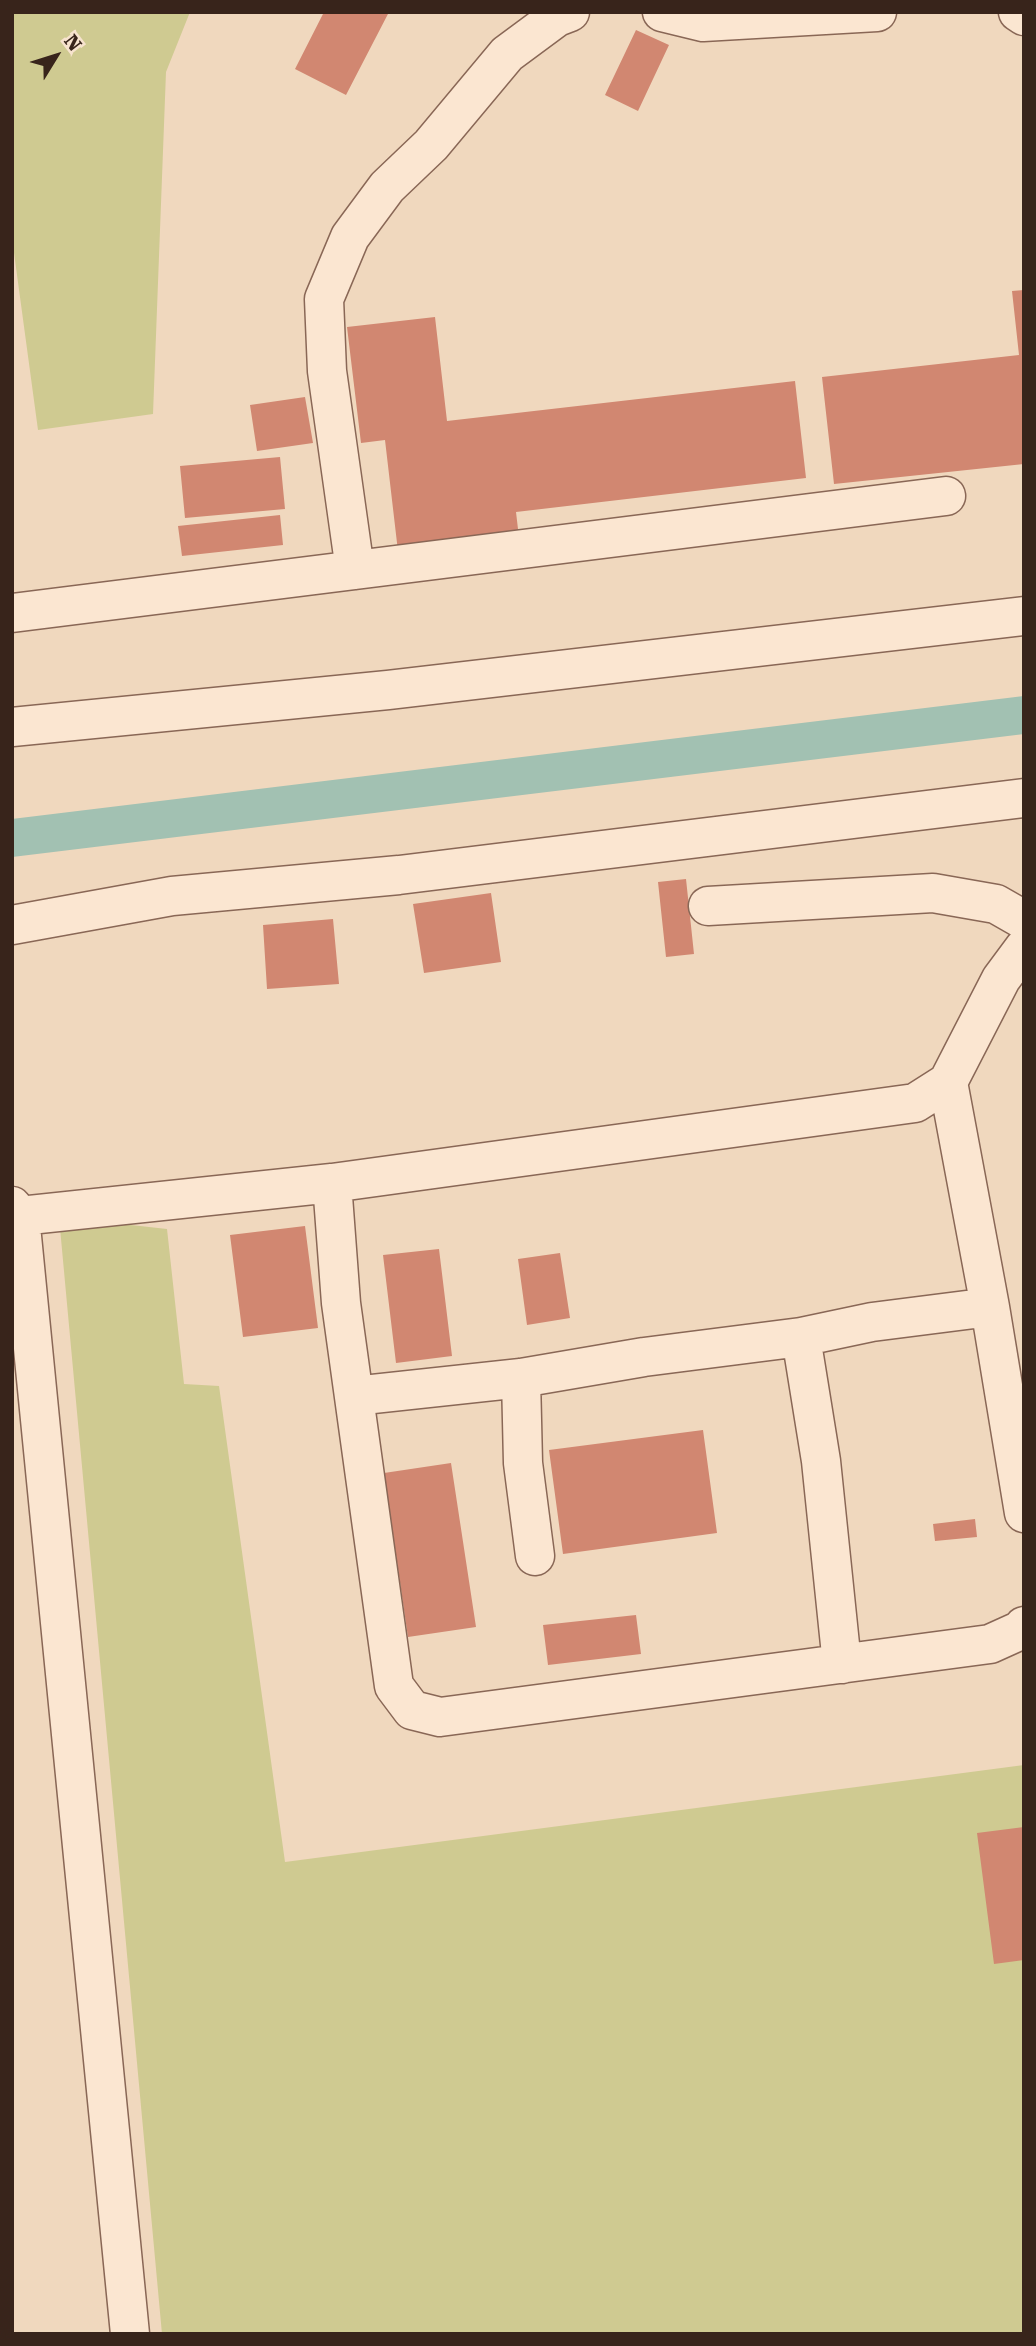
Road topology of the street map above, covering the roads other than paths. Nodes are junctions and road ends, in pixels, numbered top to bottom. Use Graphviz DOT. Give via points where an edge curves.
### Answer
graph roads {
  1 [pos="570,12"];
  2 [pos="662,12"];
  3 [pos="877,12"];
  4 [pos="1018,12"];
  5 [pos="1024,16"];
  6 [pos="946,496"];
  7 [pos="355,570"];
  8 [pos="12,613"];
  9 [pos="1024,616"];
  10 [pos="12,727"];
  11 [pos="1024,798"];
  12 [pos="708,906"];
  13 [pos="1024,920"];
  14 [pos="12,925"];
  15 [pos="1024,948"];
  16 [pos="948,1082"];
  17 [pos="332,1183"];
  18 [pos="16,1211"];
  19 [pos="990,1307"];
  20 [pos="801,1337"];
  21 [pos="521,1378"];
  22 [pos="354,1396"];
  23 [pos="1024,1513"];
  24 [pos="535,1556"];
  25 [pos="1024,1626"];
  26 [pos="842,1664"];
  27 [pos="130,2334"];
  1 -- 7 [label="street" via="506,54 431,145 387,187 350,237 324,299 327,371"];
  2 -- 3 [label="street" via="703,22"];
  4 -- 5 [label="street"];
  6 -- 7 [label="street"];
  7 -- 8 [label="street"];
  9 -- 10 [label="street" via="388,690"];
  11 -- 14 [label="street" via="399,875 172,896"];
  12 -- 13 [label="street" via="933,893 996,904"];
  15 -- 16 [label="street" via="1001,979"];
  16 -- 17 [label="street" via="915,1103"];
  16 -- 19 [label="street"];
  17 -- 18 [label="street"];
  17 -- 22 [label="street"];
  18 -- 27 [label="street"];
  19 -- 20 [label="street" via="872,1322"];
  19 -- 23 [label="street"];
  20 -- 21 [label="street"];
  20 -- 26 [label="street" via="821,1461"];
  21 -- 22 [label="street"];
  21 -- 24 [label="street" via="523,1464"];
  22 -- 26 [label="street" via="394,1686 412,1710 440,1717"];
  25 -- 26 [label="street" via="990,1644"];
}
